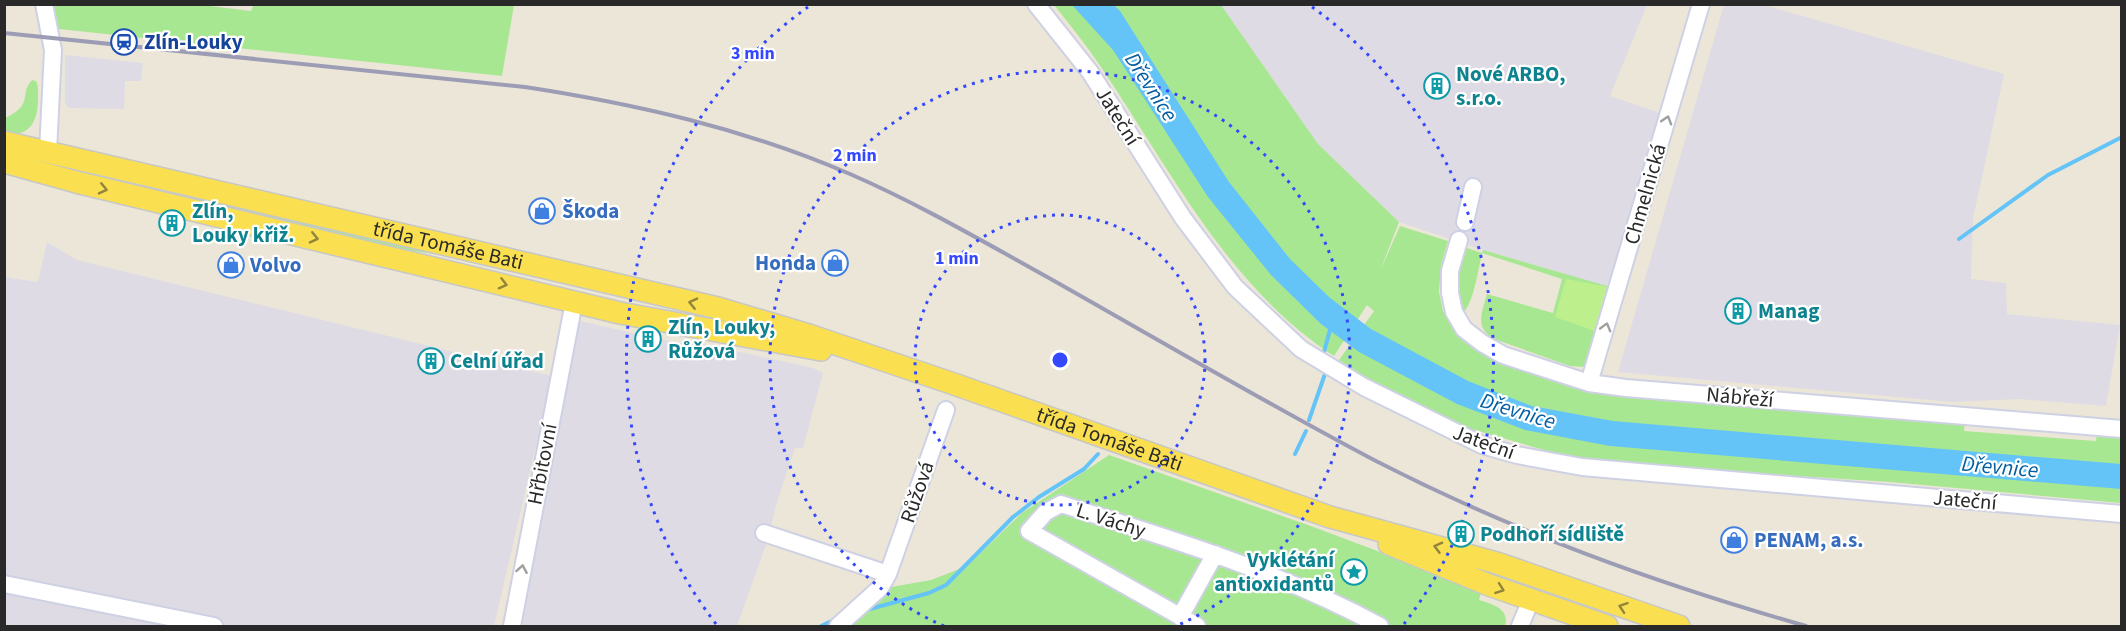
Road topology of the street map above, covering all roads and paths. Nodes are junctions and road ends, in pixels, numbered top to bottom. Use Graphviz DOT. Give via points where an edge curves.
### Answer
graph roads {
  1 [pos="44,4"];
  2 [pos="1036,4"];
  3 [pos="1701,4"];
  4 [pos="4,142"];
  5 [pos="48,152"];
  6 [pos="4,162"];
  7 [pos="47,174"];
  8 [pos="1473,187"];
  9 [pos="1465,222"];
  10 [pos="1459,240"];
  11 [pos="573,274"];
  12 [pos="574,302"];
  13 [pos="889,362"];
  14 [pos="1589,383"];
  15 [pos="946,410"];
  16 [pos="2121,429"];
  17 [pos="2121,514"];
  18 [pos="1330,517"];
  19 [pos="764,533"];
  20 [pos="1215,554"];
  21 [pos="888,574"];
  22 [pos="1539,577"];
  23 [pos="4,584"];
  24 [pos="1531,600"];
  25 [pos="1180,617"];
  26 [pos="214,627"];
  27 [pos="512,627"];
  28 [pos="838,627"];
  29 [pos="1197,627"];
  30 [pos="1380,627"];
  31 [pos="1520,627"];
  32 [pos="1607,627"];
  33 [pos="1678,627"];
  1 -- 5 [label="street" via="53,50"];
  2 -- 17 [label="street, Jateční" via="1090,72 1183,218 1235,287 1301,349 1455,434 1517,455 1582,468"];
  14 -- 3 [label="street, Chmelnická, one-way"];
  4 -- 5 [label="main road, třída Tomáše Bati"];
  5 -- 7 [label="main road"];
  5 -- 11 [label="main road, třída Tomáše Bati"];
  6 -- 7 [label="main road, třída Tomáše Bati"];
  7 -- 12 [label="main road, třída Tomáše Bati, one-way"];
  8 -- 9 [label="street"];
  10 -- 14 [label="street, Nábřeží" via="1450,271 1450,293 1454,312 1464,329 1503,355"];
  11 -- 12 [label="main road"];
  13 -- 11 [label="main road, třída Tomáše Bati, one-way" via="718,309"];
  12 -- 13 [label="main road, třída Tomáše Bati" via="671,324"];
  27 -- 12 [label="street, Hřbitovní, one-way"];
  13 -- 18 [label="main road, třída Tomáše Bati"];
  14 -- 16 [label="street, Nábřeží"];
  15 -- 21 [label="street, Růžová"];
  22 -- 18 [label="main road, třída Tomáše Bati, one-way"];
  18 -- 24 [label="main road, třída Tomáše Bati, one-way" via="1416,557"];
  19 -- 21 [label="street"];
  20 -- 25 [label="street"];
  20 -- 25 [label="street, L. Váchy" via="1062,504 1046,512 1029,531"];
  20 -- 30 [label="street, L. Váchy" via="1299,586"];
  21 -- 28 [label="street, Růžová" via="880,588"];
  22 -- 24 [label="main road"];
  33 -- 22 [label="main road, třída Tomáše Bati, one-way"];
  23 -- 26 [label="street"];
  24 -- 31 [label="street"];
  24 -- 32 [label="main road, třída Tomáše Bati"];
  25 -- 29 [label="street, L. Váchy"];
}
